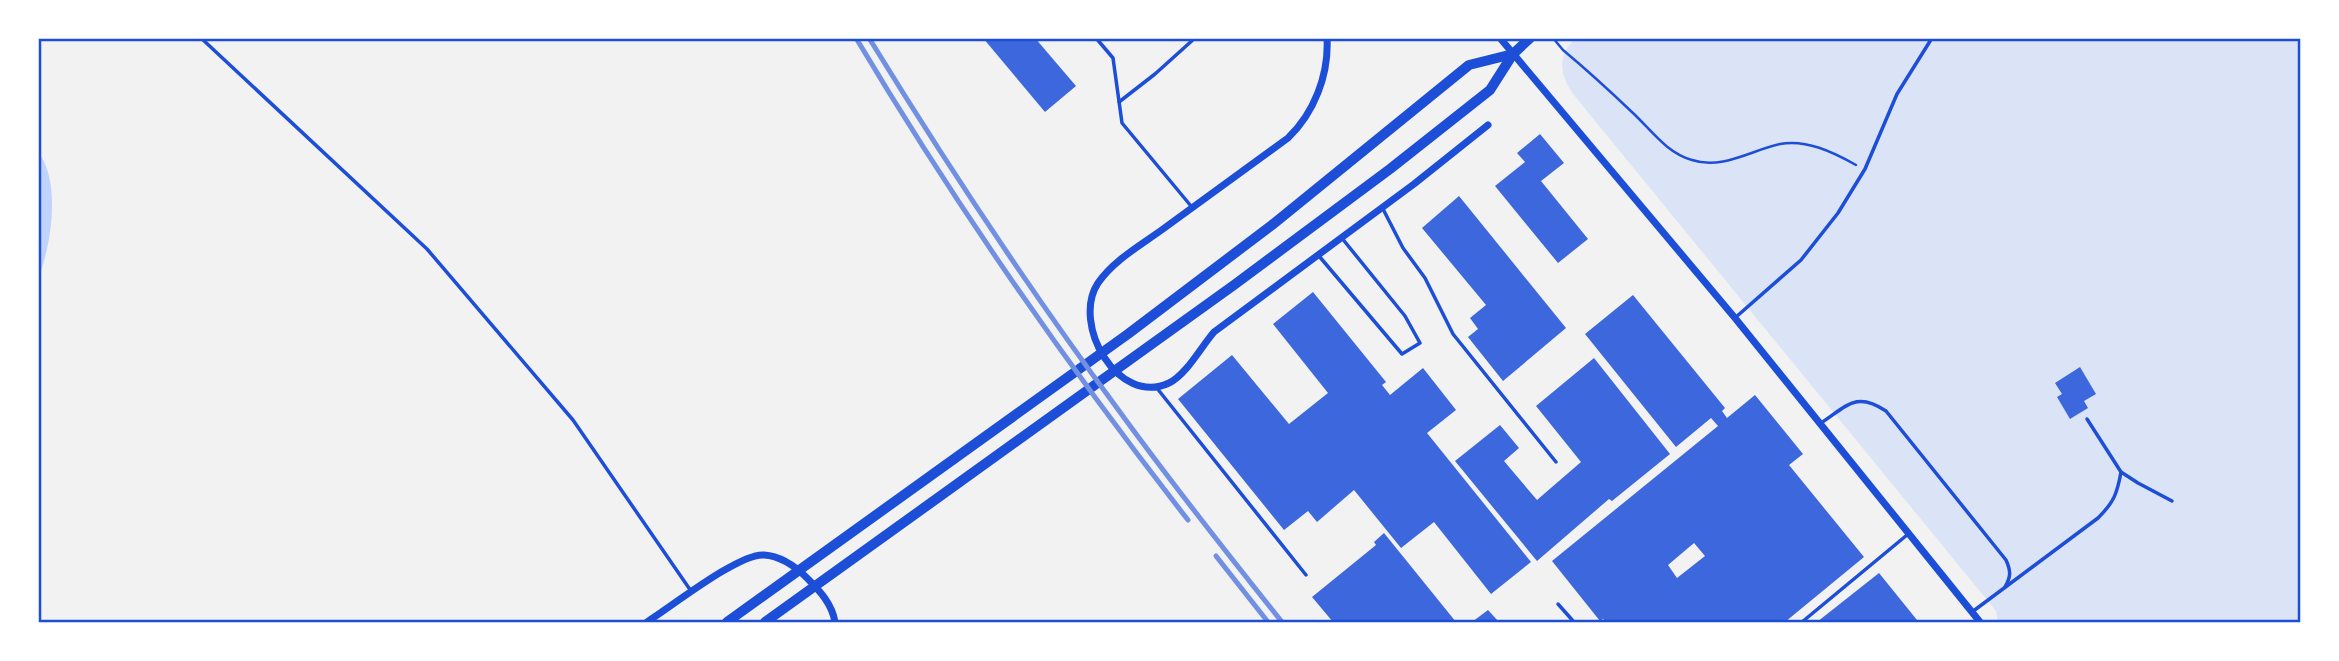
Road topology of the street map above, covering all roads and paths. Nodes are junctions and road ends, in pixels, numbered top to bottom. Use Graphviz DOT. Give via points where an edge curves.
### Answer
graph roads {
  1 [pos="201,38"];
  2 [pos="1096,38"];
  3 [pos="1195,38"];
  4 [pos="1327,38"];
  5 [pos="1500,38"];
  6 [pos="1530,38"];
  7 [pos="1553,38"];
  8 [pos="1932,38"];
  9 [pos="1513,54"];
  10 [pos="1119,102"];
  11 [pos="1488,125"];
  12 [pos="1865,169"];
  13 [pos="1382,207"];
  14 [pos="1193,208"];
  15 [pos="1341,237"];
  16 [pos="1318,254"];
  17 [pos="1735,318"];
  18 [pos="1156,387"];
  19 [pos="2087,419"];
  20 [pos="1821,423"];
  21 [pos="1556,462"];
  22 [pos="2122,472"];
  23 [pos="2172,501"];
  24 [pos="1909,533"];
  25 [pos="1306,575"];
  26 [pos="2005,587"];
  27 [pos="692,592"];
  28 [pos="1558,604"];
  29 [pos="1972,612"];
  30 [pos="647,622"];
  31 [pos="727,622"];
  32 [pos="765,622"];
  33 [pos="835,622"];
  34 [pos="1574,622"];
  35 [pos="1802,622"];
  36 [pos="1980,622"];
  1 -- 27 [label="lane" via="427,249 573,420"];
  2 -- 10 [label="lane" via="1113,58"];
  3 -- 10 [label="lane"];
  4 -- 14 [label="street" via="1325,70 1303,124"];
  5 -- 9 [label="street"];
  6 -- 9 [label="main road"];
  7 -- 12 [label="path" via="1667,148 1692,161 1715,163 1782,144 1810,145"];
  8 -- 12 [label="lane" via="1897,94"];
  9 -- 17 [label="street"];
  9 -- 31 [label="main road" via="1469,65 1272,225 1128,334"];
  9 -- 32 [label="main road" via="1490,90 1391,169"];
  10 -- 14 [label="lane" via="1122,123"];
  11 -- 13 [label="street"];
  12 -- 17 [label="lane" via="1801,260"];
  13 -- 15 [label="street"];
  13 -- 21 [label="lane" via="1453,334"];
  14 -- 18 [label="street" via="1109,271 1091,301 1094,340 1116,373 1130,383"];
  15 -- 16 [label="street"];
  15 -- 16 [label="lane" via="1405,316 1420,343 1402,354"];
  16 -- 18 [label="street" via="1214,332 1182,374"];
  17 -- 20 [label="street"];
  18 -- 25 [label="lane"];
  19 -- 22 [label="lane"];
  20 -- 24 [label="street"];
  20 -- 26 [label="lane" via="1864,400 1886,411 2006,561 2010,578"];
  22 -- 23 [label="lane"];
  22 -- 26 [label="lane" via="2111,505 2098,518"];
  24 -- 29 [label="street"];
  24 -- 35 [label="lane"];
  26 -- 29 [label="lane"];
  27 -- 30 [label="street"];
  27 -- 33 [label="street" via="739,562 764,555 797,568 832,609"];
  28 -- 34 [label="lane"];
  29 -- 36 [label="street"];
}
